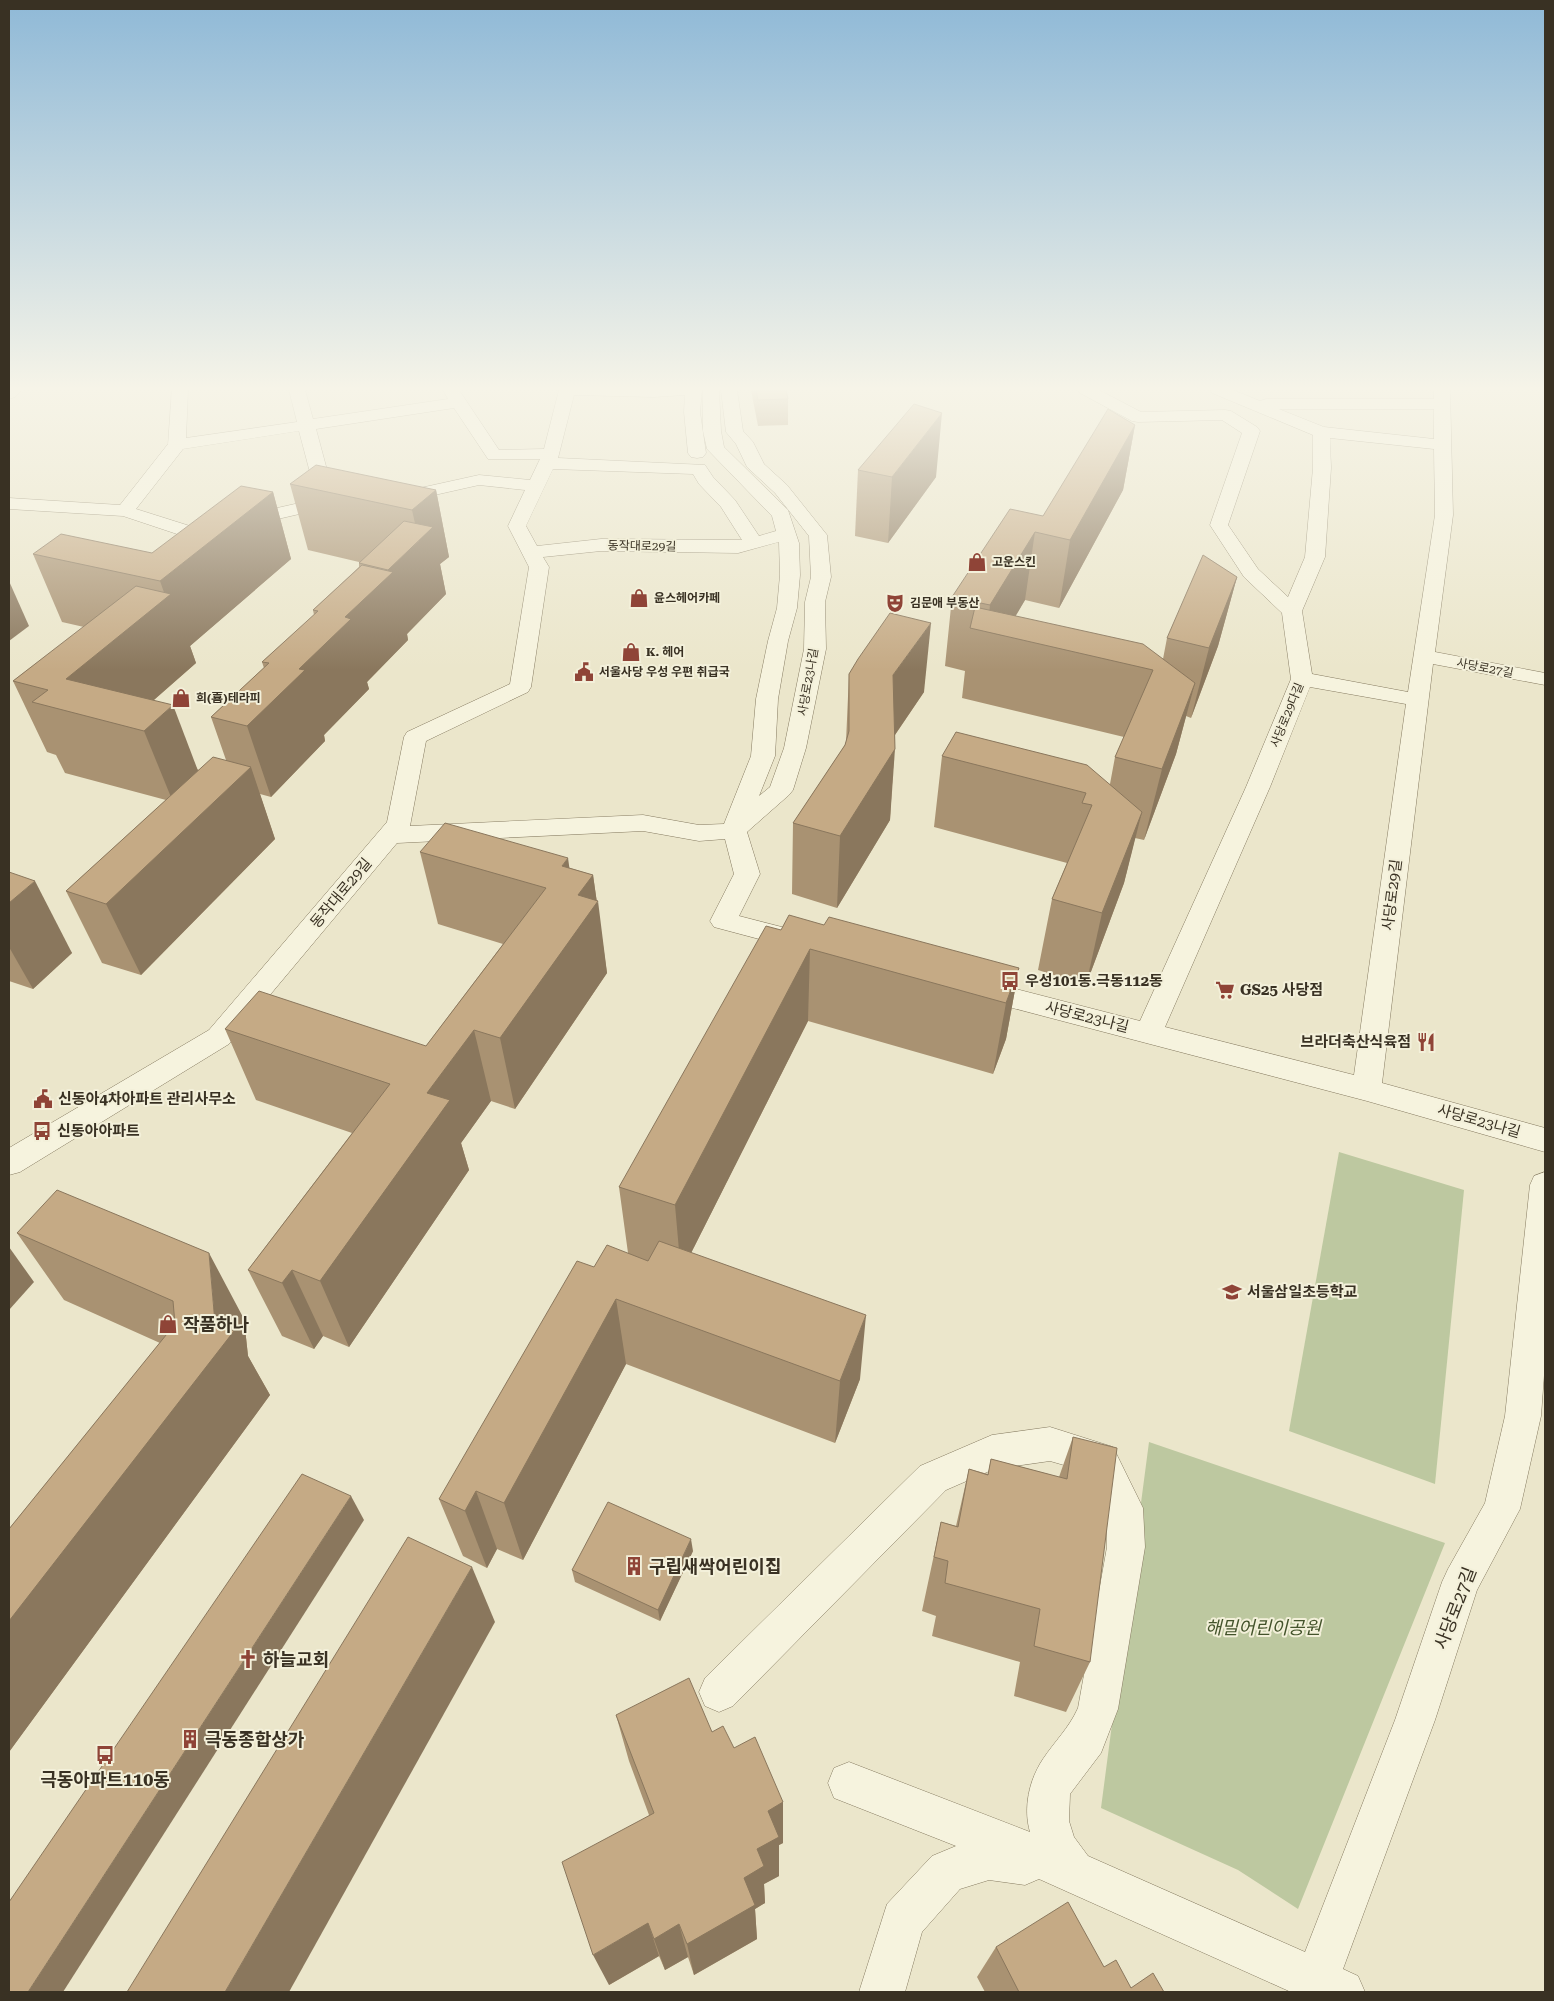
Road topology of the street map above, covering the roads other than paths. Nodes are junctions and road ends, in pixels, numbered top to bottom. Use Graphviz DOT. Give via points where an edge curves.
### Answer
graph roads {
  1 [pos="147,483"];
  2 [pos="321,483"];
  3 [pos="464,483"];
  4 [pos="511,483"];
  5 [pos="708,483"];
  6 [pos="750,483"];
  7 [pos="775,483"];
  8 [pos="1234,483"];
  9 [pos="1321,483"];
  10 [pos="1444,483"];
  11 [pos="536,486"];
  12 [pos="782,489"];
  13 [pos="760,493"];
  14 [pos="350,498"];
  15 [pos="386,501"];
  16 [pos="326,502"];
  17 [pos="9,504"];
  18 [pos="125,511"];
  19 [pos="787,534"];
  20 [pos="754,543"];
  21 [pos="531,552"];
  22 [pos="1292,611"];
  23 [pos="1425,656"];
  24 [pos="1302,679"];
  25 [pos="1545,679"];
  26 [pos="1418,700"];
  27 [pos="734,831"];
  28 [pos="390,835"];
  29 [pos="826,948"];
  30 [pos="950,982"];
  31 [pos="1148,1032"];
  32 [pos="1367,1090"];
  33 [pos="1545,1140"];
  34 [pos="9,1163"];
  35 [pos="1545,1185"];
  36 [pos="720,1692"];
  37 [pos="849,1783"];
  38 [pos="1074,1871"];
  39 [pos="1326,1988"];
  40 [pos="882,1992"];
  1 -- 18 [label="street"];
  2 -- 16 [label="street"];
  3 -- 15 [label="street"];
  4 -- 11 [label="street"];
  5 -- 20 [label="street" via="728,504"];
  6 -- 13 [label="street"];
  7 -- 12 [label="street, 사당로23나길"];
  8 -- 22 [label="street" via="1220,525 1251,573"];
  9 -- 22 [label="street" via="1315,556"];
  10 -- 23 [label="street, 사당로29길" via="1444,515"];
  11 -- 21 [label="street, 동작대로29길" via="517,526"];
  12 -- 13 [label="street"];
  12 -- 27 [label="street, 사당로23나길" via="818,535 821,577 815,602 815,649 795,748 781,790"];
  13 -- 19 [label="street" via="781,514"];
  14 -- 16 [label="street"];
  16 -- 18 [label="street" via="192,533"];
  17 -- 18 [label="street"];
  19 -- 20 [label="street, 동작대로29길"];
  19 -- 27 [label="street" via="790,575 787,608 767,699 764,756"];
  20 -- 21 [label="street, 동작대로29길" via="738,547 600,545"];
  21 -- 28 [label="street, 동작대로29길" via="538,567 520,688 415,737 400,824"];
  22 -- 24 [label="street, 사당로29다길"];
  23 -- 25 [label="street, 사당로27길"];
  23 -- 26 [label="street, 사당로29길"];
  24 -- 26 [label="street"];
  24 -- 31 [label="street, 사당로29다길" via="1258,787"];
  26 -- 32 [label="street, 사당로29길"];
  27 -- 28 [label="street" via="699,834 643,823"];
  27 -- 29 [label="street" via="747,874 723,921"];
  28 -- 34 [label="street, 동작대로29길" via="219,1037"];
  30 -- 31 [label="street, 사당로23나길"];
  31 -- 32 [label="street, 사당로23나길"];
  32 -- 33 [label="street, 사당로23나길"];
  35 -- 39 [label="street, 사당로27길" via="1524,1416 1502,1509 1461,1582"];
  36 -- 38 [label="street" via="933,1478 992,1452 1050,1444 1100,1459 1124,1508 1126,1547 1098,1708 1086,1738 1058,1775 1049,1794 1048,1820 1056,1848"];
  37 -- 38 [label="street"];
  38 -- 39 [label="street"];
  38 -- 40 [label="street" via="989,1858 948,1871 902,1920"];
}
